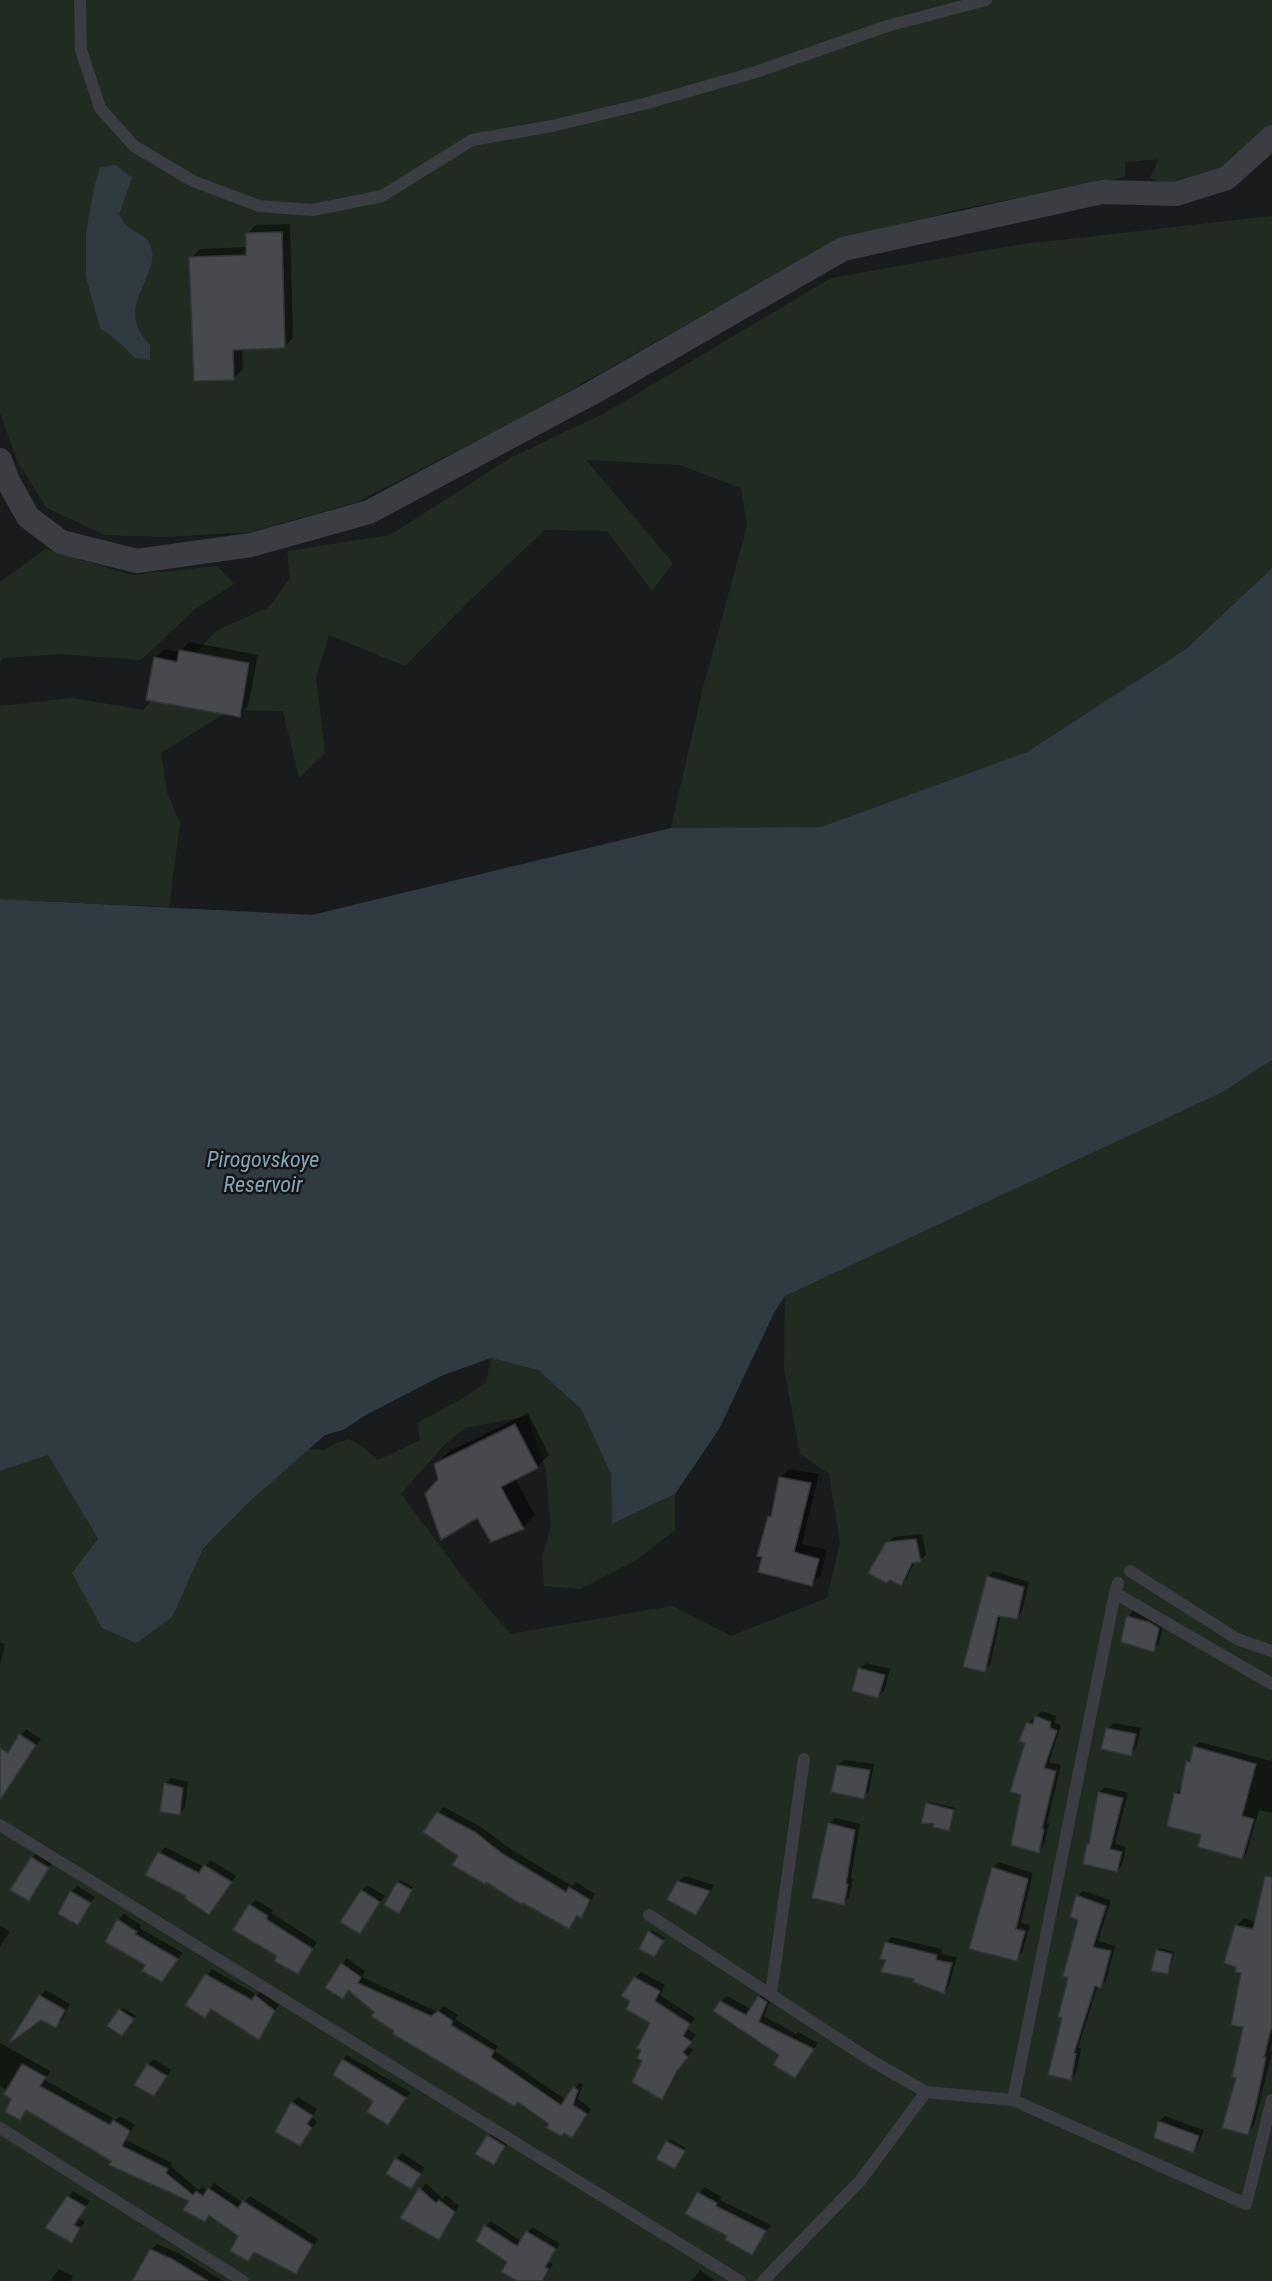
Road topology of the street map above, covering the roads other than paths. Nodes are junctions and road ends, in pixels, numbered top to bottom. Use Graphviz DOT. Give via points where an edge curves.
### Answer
graph roads {
  1 [pos="80,0"];
  2 [pos="986,0"];
  3 [pos="1272,137"];
  4 [pos="0,460"];
  5 [pos="1130,1571"];
  6 [pos="1272,1651"];
  7 [pos="1272,1684"];
  8 [pos="804,1759"];
  9 [pos="0,1825"];
  10 [pos="649,1915"];
  11 [pos="771,1994"];
  12 [pos="926,2092"];
  13 [pos="1013,2100"];
  14 [pos="1272,2100"];
  15 [pos="0,2128"];
  16 [pos="243,2281"];
  17 [pos="740,2281"];
  18 [pos="763,2281"];
  1 -- 2 [label="lane" via="81,50 100,108 134,146 193,181 259,206 313,210 382,196 472,140 644,104 756,72 887,26"];
  3 -- 4 [label="street" via="1227,178 1176,194 1102,192 843,249 594,392 369,512 251,545 137,561 61,542 28,517"];
  5 -- 6 [label="lane" via="1237,1639"];
  7 -- 13 [label="lane" via="1116,1588"];
  8 -- 11 [label="lane"];
  9 -- 17 [label="lane"];
  10 -- 11 [label="lane"];
  11 -- 12 [label="lane"];
  12 -- 13 [label="lane"];
  12 -- 18 [label="lane" via="860,2181"];
  13 -- 14 [label="lane" via="1246,2204"];
  15 -- 16 [label="lane"];
}
